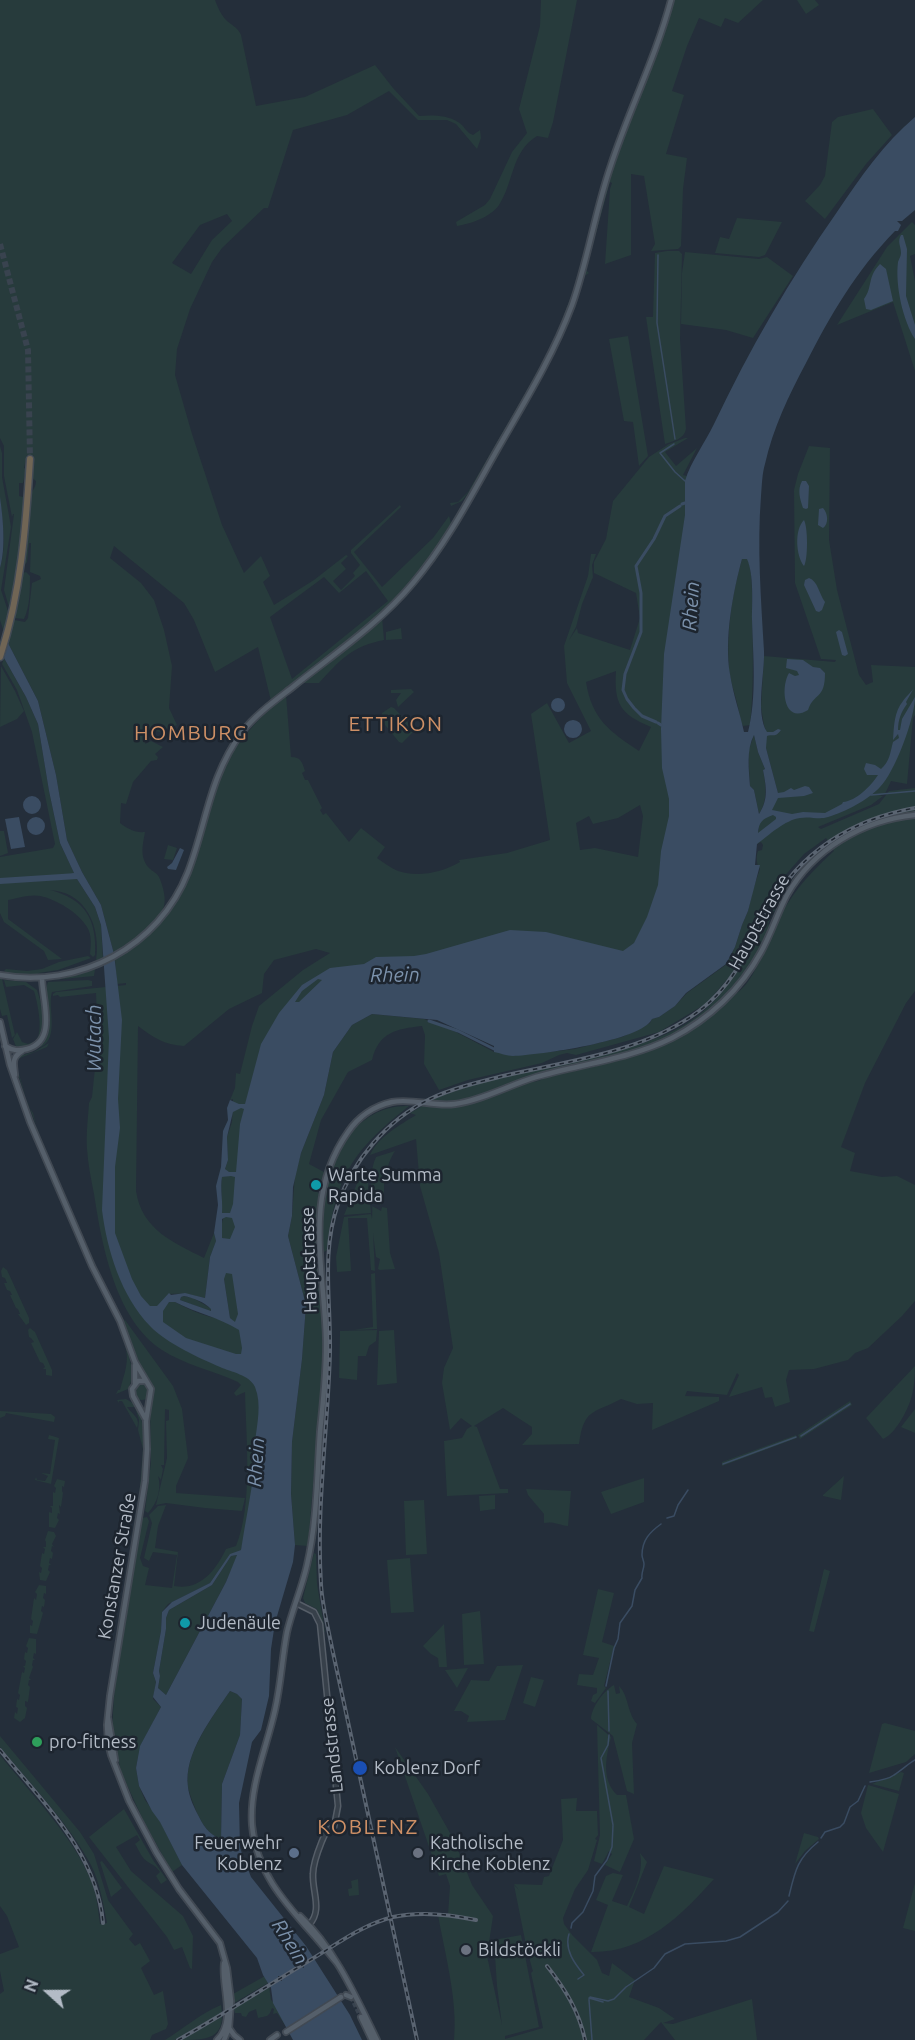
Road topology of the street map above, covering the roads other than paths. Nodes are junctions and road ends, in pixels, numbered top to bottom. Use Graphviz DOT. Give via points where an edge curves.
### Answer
graph roads {
  1 [pos="671,0"];
  2 [pos="30,459"];
  3 [pos="0,657"];
  4 [pos="915,814"];
  5 [pos="0,975"];
  6 [pos="27,978"];
  7 [pos="42,978"];
  8 [pos="42,988"];
  9 [pos="0,1022"];
  10 [pos="4,1042"];
  11 [pos="26,1049"];
  12 [pos="16,1084"];
  13 [pos="135,1362"];
  14 [pos="147,1382"];
  15 [pos="135,1383"];
  16 [pos="150,1399"];
  17 [pos="137,1401"];
  18 [pos="146,1421"];
  19 [pos="296,1604"];
  20 [pos="308,1926"];
  21 [pos="225,1961"];
  22 [pos="352,1991"];
  23 [pos="361,2017"];
  24 [pos="230,2028"];
  25 [pos="286,2031"];
  26 [pos="223,2039"];
  27 [pos="240,2040"];
  28 [pos="372,2040"];
  29 [pos="377,2040"];
  1 -- 7 [label="main road" via="610,166 567,317 549,358 432,558 403,594 372,623 246,728 216,779 193,856 178,892 158,922 126,950 90,968"];
  2 -- 3 [label="highway" via="26,529"];
  4 -- 19 [label="main road, Hauptstrasse" via="855,831 821,855 792,887 761,953 746,975 723,1002 689,1029 640,1051 533,1078 461,1103 388,1103 368,1112 352,1126 331,1164 321,1198 326,1359 313,1529"];
  5 -- 6 [label="main road"];
  6 -- 7 [label="main road"];
  6 -- 8 [label="main road"];
  7 -- 8 [label="main road"];
  8 -- 11 [label="main road" via="45,1034 37,1045"];
  9 -- 10 [label="main road"];
  10 -- 11 [label="main road" via="14,1051"];
  10 -- 12 [label="main road"];
  11 -- 12 [label="main road" via="13,1062"];
  12 -- 13 [label="main road"];
  13 -- 14 [label="main road"];
  13 -- 15 [label="main road, Konstanzer Straße"];
  14 -- 15 [label="main road"];
  14 -- 16 [label="main road, Konstanzer Straße"];
  15 -- 17 [label="main road, Konstanzer Straße" via="132,1391"];
  16 -- 17 [label="main road"];
  16 -- 18 [label="main road, Konstanzer Straße"];
  17 -- 18 [label="main road, Konstanzer Straße"];
  18 -- 21 [label="main road, Konstanzer Straße" via="145,1481 107,1716 108,1742 129,1801 156,1852 218,1940"];
  19 -- 20 [label="main road, Hauptstrasse" via="286,1637 252,1819 267,1874"];
  19 -- 20 [label="street, Landstrasse" via="314,1612 320,1624 338,1806 334,1827 327,1831 314,1863 317,1912"];
  20 -- 22 [label="main road, Hauptstrasse" via="337,1963"];
  21 -- 24 [label="main road, Konstanzer Straße" via="231,2001"];
  21 -- 26 [label="main road, Konstanzer Straße"];
  22 -- 25 [label="main road"];
  22 -- 29 [label="main road, Hauptstrasse"];
  23 -- 28 [label="main road"];
  24 -- 26 [label="main road, Konstanzer Straße"];
  24 -- 27 [label="main road"];
}
